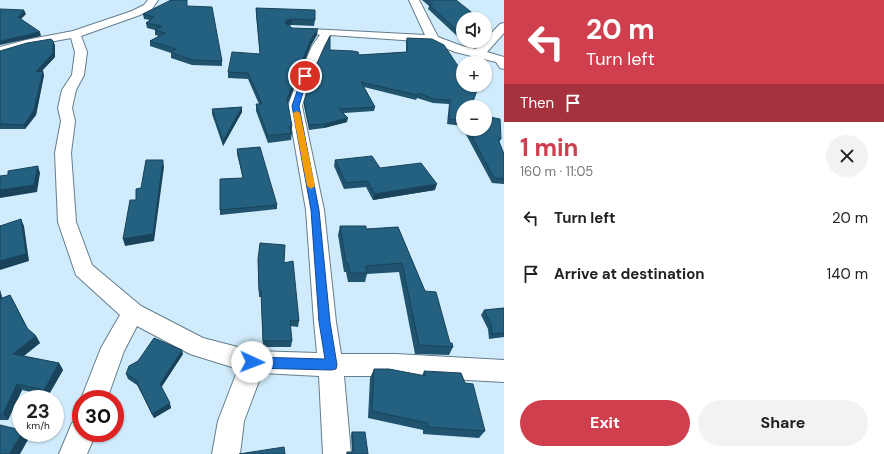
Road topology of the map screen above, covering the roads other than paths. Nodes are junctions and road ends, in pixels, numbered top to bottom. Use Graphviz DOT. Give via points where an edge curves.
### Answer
graph roads {
  1 [pos="153,0"];
  2 [pos="414,0"];
  3 [pos="504,26"];
  4 [pos="306,30"];
  5 [pos="327,32"];
  6 [pos="75,34"];
  7 [pos="433,39"];
  8 [pos="0,51"];
  9 [pos="480,53"];
  10 [pos="504,66"];
  11 [pos="134,313"];
  12 [pos="252,362"];
  13 [pos="331,365"];
  14 [pos="504,371"];
  15 [pos="97,390"];
  16 [pos="78,442"];
  17 [pos="73,454"];
  18 [pos="226,454"];
  19 [pos="337,454"];
  1 -- 6 [label="street" via="148,8"];
  2 -- 7 [label="street"];
  3 -- 9 [label="street"];
  4 -- 5 [label="street"];
  5 -- 7 [label="street"];
  5 -- 13 [label="street" via="310,64 295,106 315,210"];
  6 -- 8 [label="street" via="26,43"];
  6 -- 11 [label="street" via="81,52 78,75 65,108 68,121 63,153 67,222 83,269"];
  7 -- 9 [label="street" via="459,49"];
  9 -- 10 [label="street" via="501,60"];
  11 -- 12 [label="street" via="198,347"];
  11 -- 15 [label="street" via="113,348"];
  12 -- 13 [label="street"];
  12 -- 18 [label="street" via="231,421"];
  13 -- 14 [label="street" via="396,365"];
  13 -- 19 [label="street"];
  16 -- 17 [label="street"];
}
